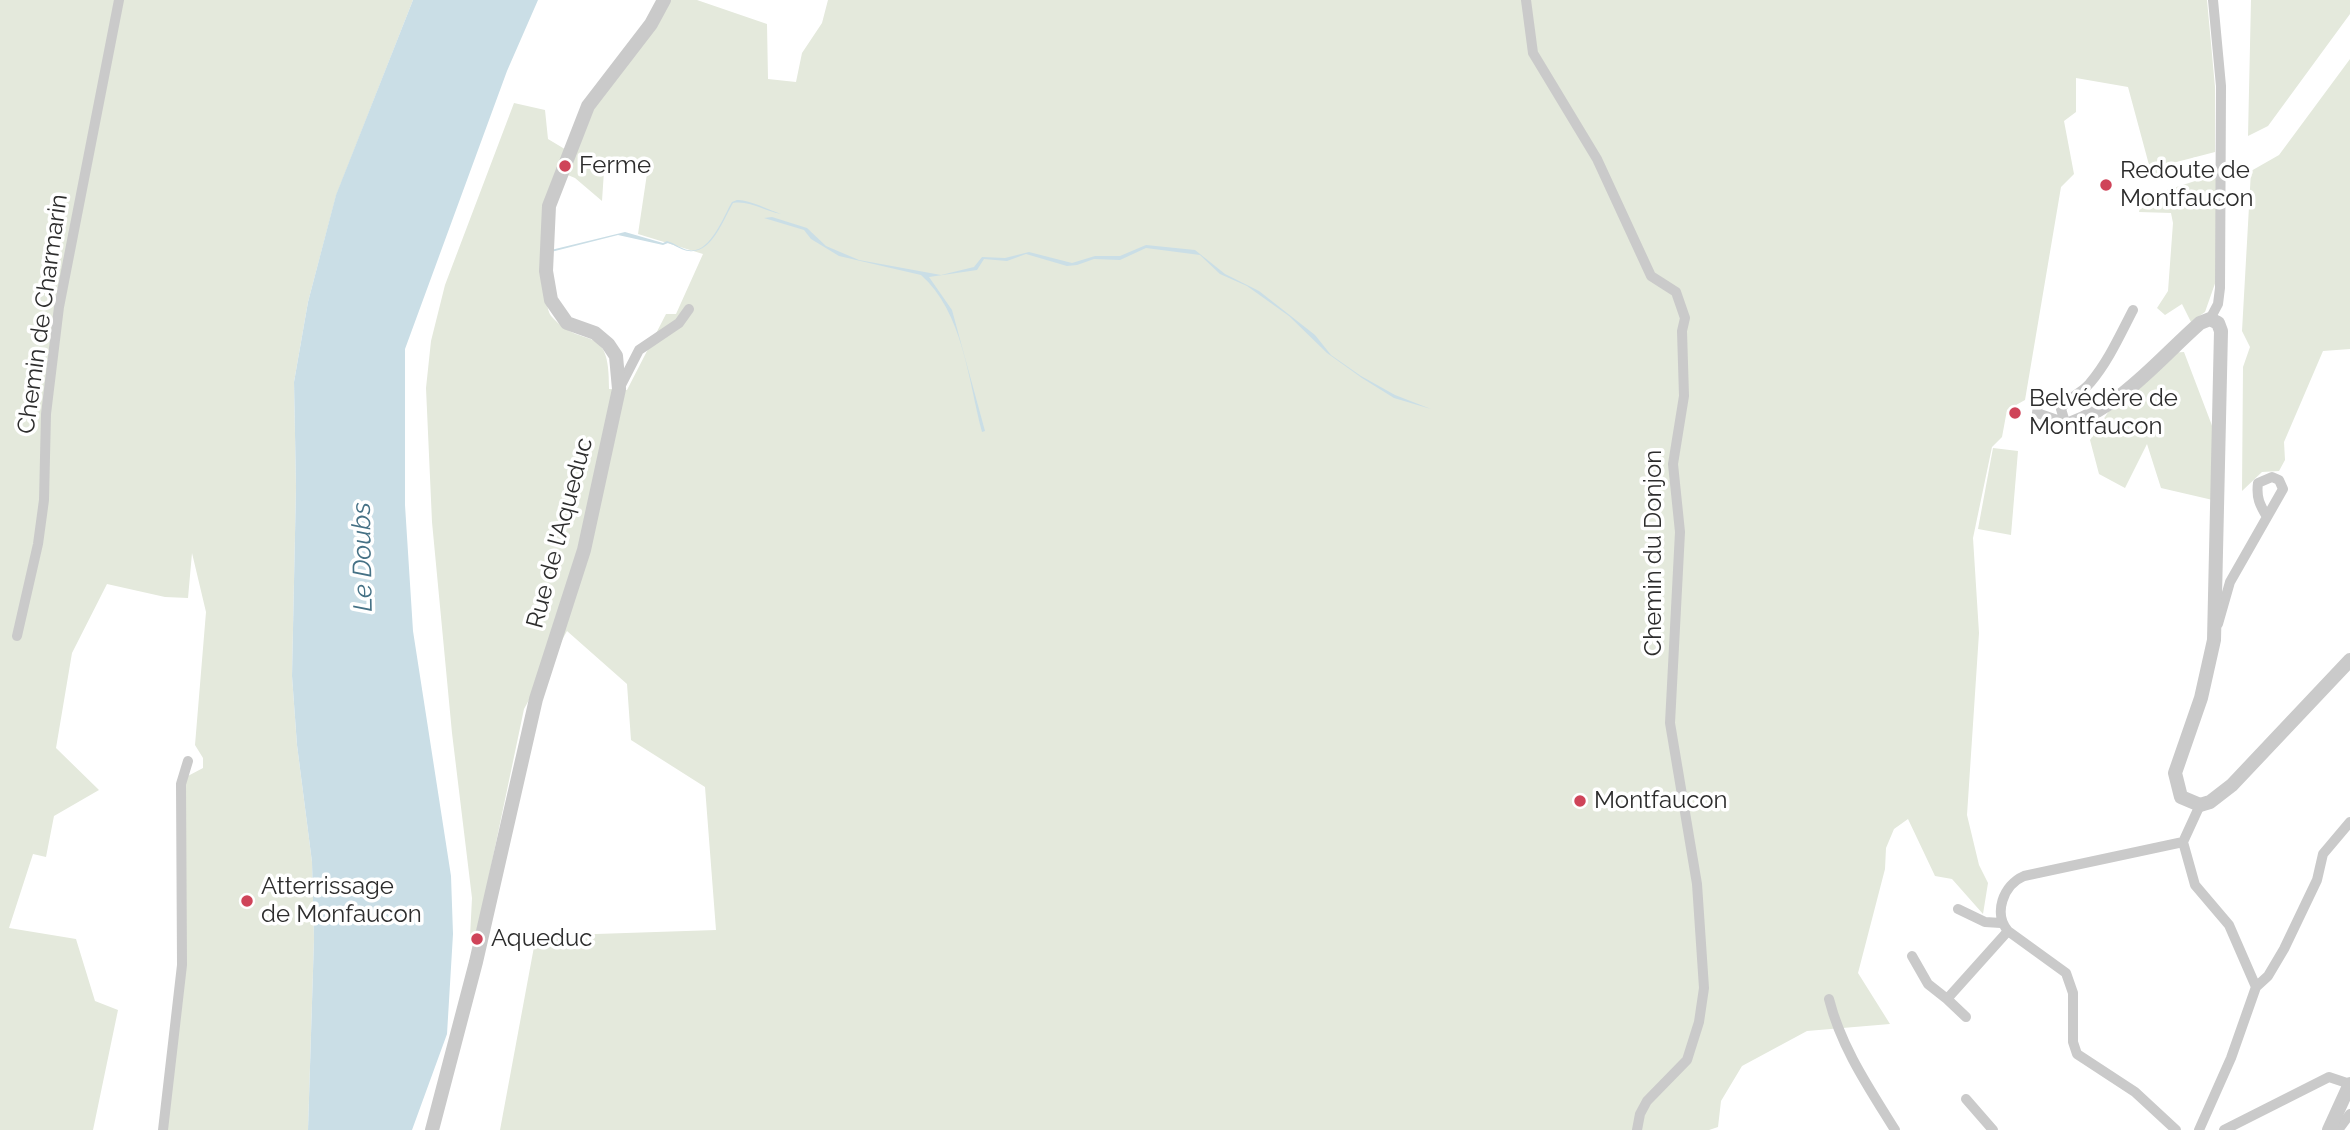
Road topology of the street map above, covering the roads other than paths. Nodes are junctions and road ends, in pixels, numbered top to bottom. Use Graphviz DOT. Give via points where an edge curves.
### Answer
graph roads {
  1 [pos="119,0"];
  2 [pos="664,0"];
  3 [pos="1526,0"];
  4 [pos="2213,0"];
  5 [pos="690,309"];
  6 [pos="2133,310"];
  7 [pos="2210,319"];
  8 [pos="618,389"];
  9 [pos="2039,395"];
  10 [pos="2069,424"];
  11 [pos="2267,517"];
  12 [pos="17,636"];
  13 [pos="2214,640"];
  14 [pos="2350,660"];
  15 [pos="187,761"];
  16 [pos="2200,805"];
  17 [pos="2350,822"];
  18 [pos="2183,842"];
  19 [pos="1958,909"];
  20 [pos="2004,927"];
  21 [pos="1912,956"];
  22 [pos="2256,987"];
  23 [pos="1829,999"];
  24 [pos="1947,999"];
  25 [pos="1966,1017"];
  26 [pos="2350,1084"];
  27 [pos="1966,1099"];
  28 [pos="2350,1114"];
  29 [pos="163,1130"];
  30 [pos="432,1130"];
  31 [pos="1637,1130"];
  32 [pos="1895,1130"];
  33 [pos="1993,1130"];
  34 [pos="2176,1130"];
  35 [pos="2199,1130"];
  36 [pos="2224,1130"];
  37 [pos="2329,1130"];
  38 [pos="2338,1130"];
  1 -- 12 [label="street, Chemin de Charmarin" via="60,307 46,414 44,500"];
  2 -- 8 [label="street, Rue de l'Aqueduc" via="588,106 549,206 546,271 551,300 567,323 595,333 608,344 616,356"];
  3 -- 31 [label="street, Chemin du Donjon" via="1533,53 1597,159 1651,276 1676,292 1685,318 1684,396 1673,464 1680,532 1670,723 1698,884 1704,988 1687,1060 1647,1101"];
  4 -- 7 [label="street" via="2221,86 2220,274 2218,304"];
  5 -- 8 [label="street" via="679,323 639,350"];
  6 -- 10 [label="street" via="2096,376 2061,409"];
  7 -- 10 [label="street" via="2181,340 2130,391"];
  7 -- 13 [label="street" via="2221,331"];
  8 -- 30 [label="street, Rue de l'Aqueduc" via="584,550 536,699"];
  9 -- 10 [label="street" via="2037,413"];
  11 -- 13 [label="street" via="2230,582"];
  13 -- 16 [label="street" via="2202,698 2175,773 2181,797"];
  14 -- 16 [label="street" via="2232,785"];
  15 -- 29 [label="street" via="181,784 182,965"];
  16 -- 18 [label="street"];
  17 -- 22 [label="street" via="2323,854 2317,880 2284,948"];
  18 -- 20 [label="street" via="2016,879 2000,904"];
  18 -- 22 [label="street" via="2195,885 2228,925"];
  19 -- 20 [label="street"];
  20 -- 24 [label="street"];
  20 -- 34 [label="street" via="2066,973 2073,993 2077,1054 2135,1092"];
  21 -- 24 [label="street" via="1928,984"];
  22 -- 35 [label="street"];
  23 -- 32 [label="street" via="1840,1036"];
  24 -- 25 [label="street"];
  26 -- 36 [label="street" via="2329,1077"];
  26 -- 37 [label="street"];
  27 -- 33 [label="street"];
  28 -- 38 [label="street"];
}
